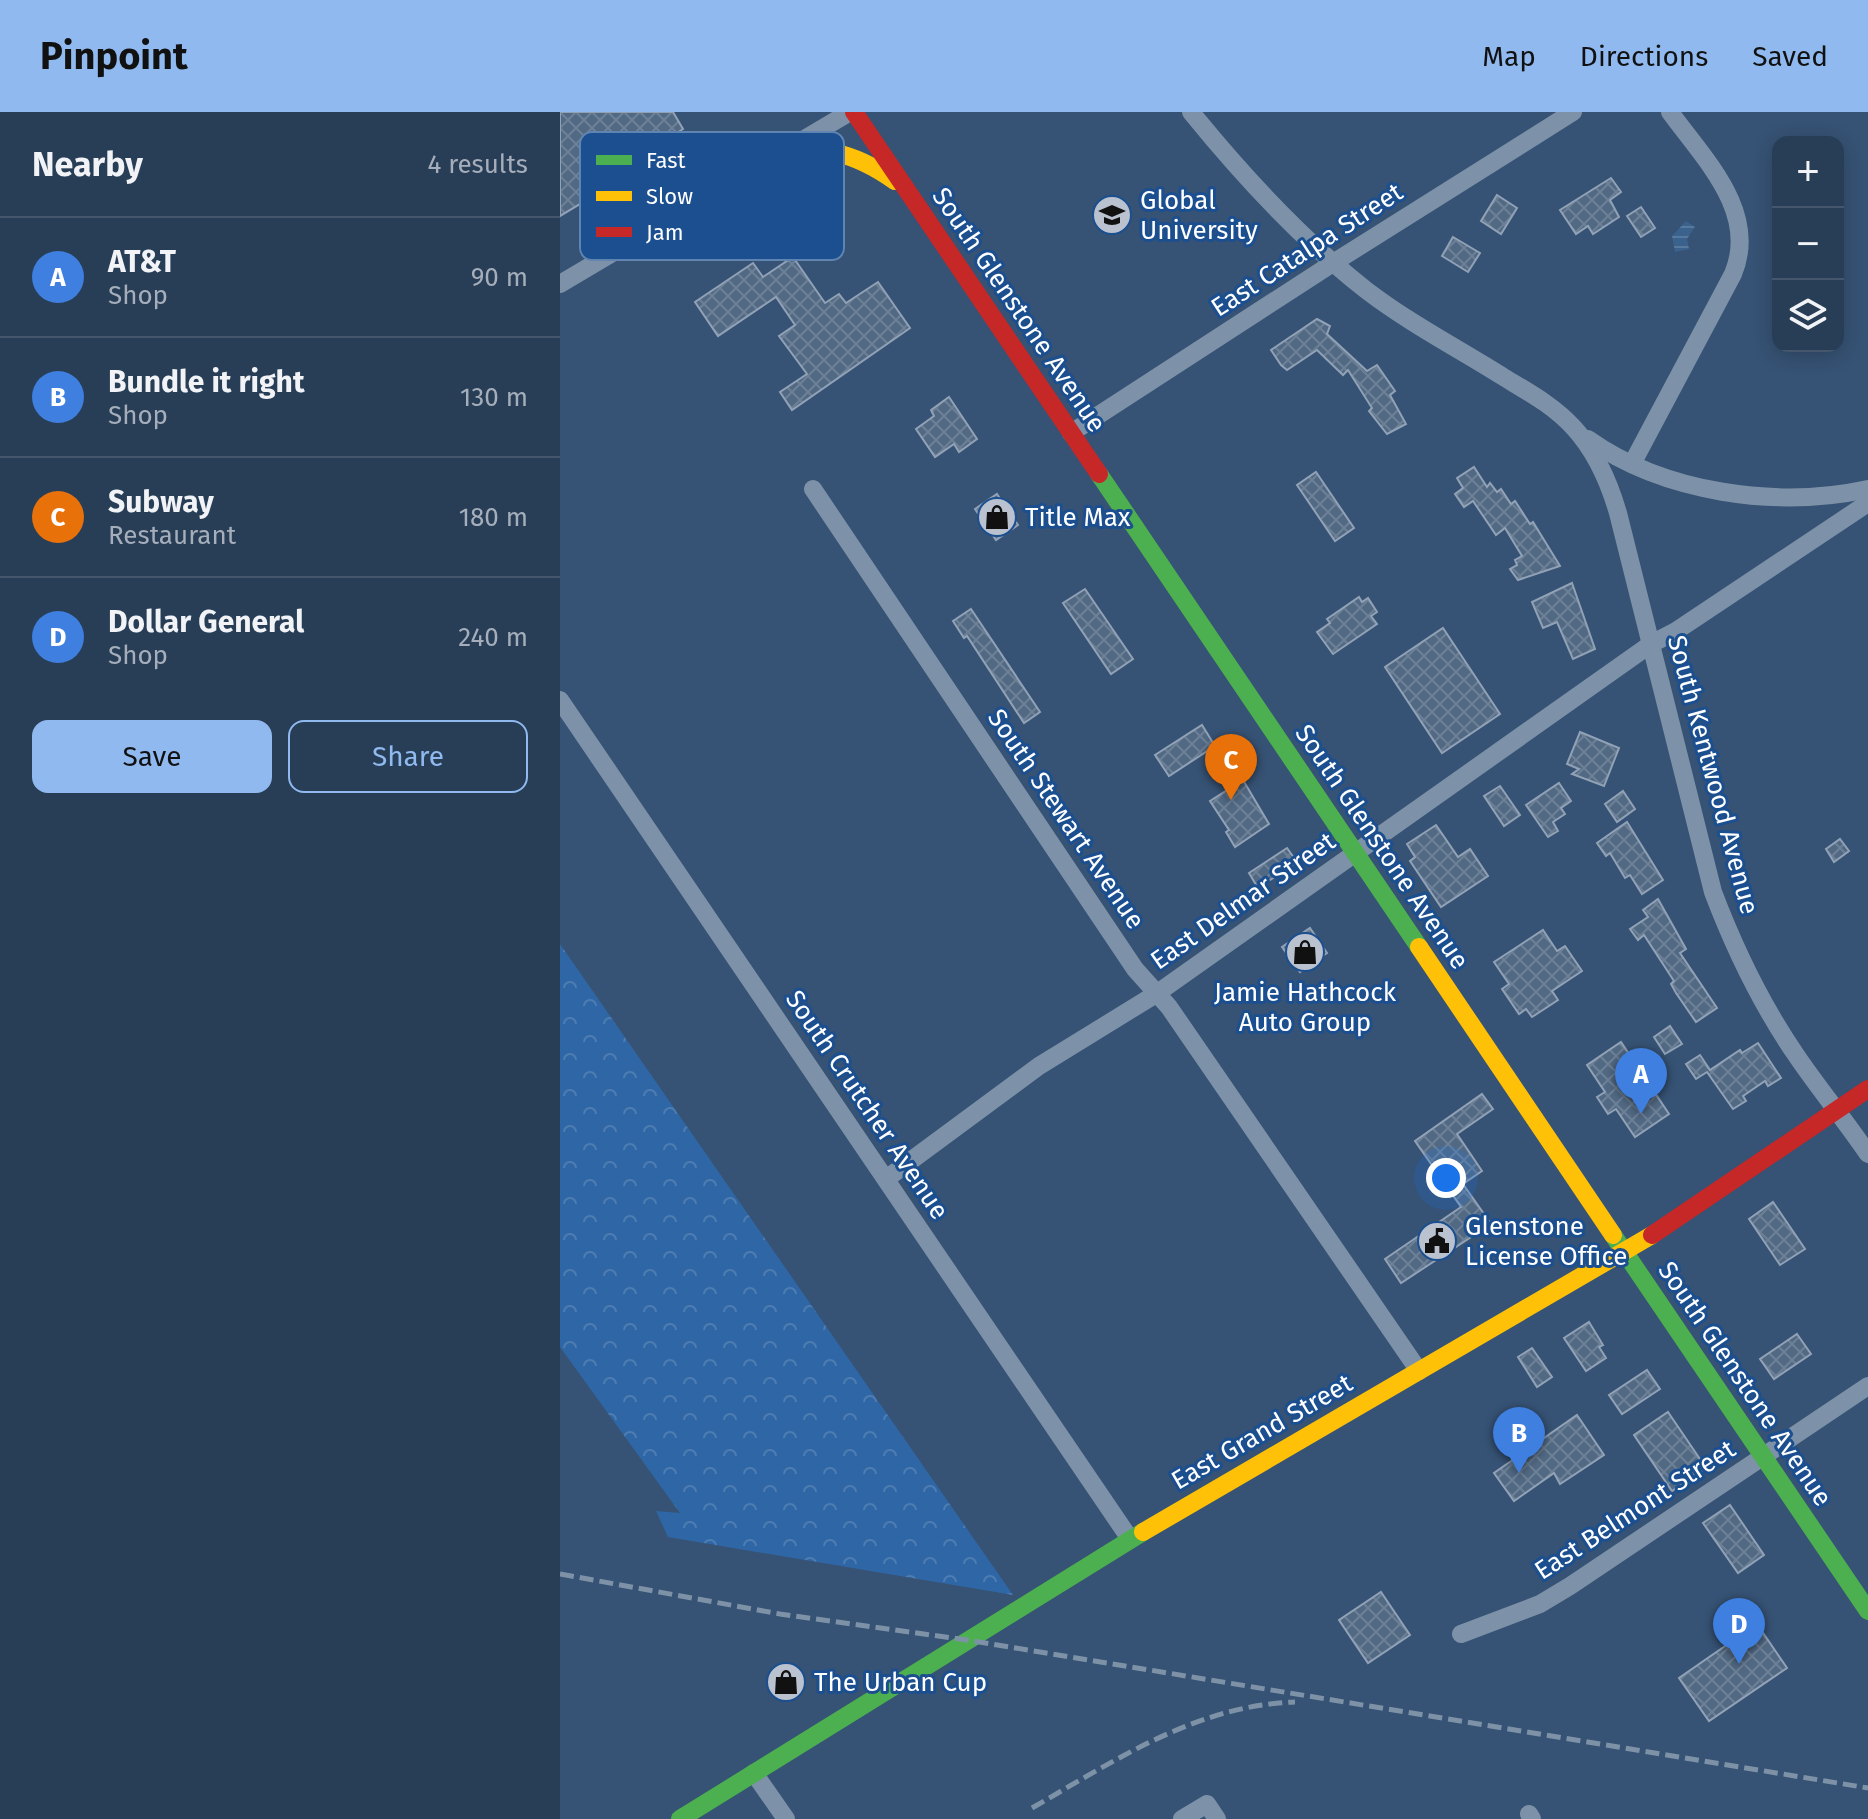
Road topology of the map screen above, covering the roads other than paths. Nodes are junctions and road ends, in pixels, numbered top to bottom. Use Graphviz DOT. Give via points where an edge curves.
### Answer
graph roads {
  1 [pos="852,112"];
  2 [pos="1191,112"];
  3 [pos="1573,112"];
  4 [pos="1670,112"];
  5 [pos="817,132"];
  6 [pos="844,153"];
  7 [pos="907,190"];
  8 [pos="600,260"];
  9 [pos="1333,263"];
  10 [pos="560,284"];
  11 [pos="1576,430"];
  12 [pos="1071,433"];
  13 [pos="1632,464"];
  14 [pos="813,489"];
  15 [pos="1868,489"];
  16 [pos="1868,503"];
  17 [pos="1651,644"];
  18 [pos="560,700"];
  19 [pos="1355,854"];
  20 [pos="1156,994"];
  21 [pos="1868,1089"];
  22 [pos="1837,1110"];
  23 [pos="1868,1154"];
  24 [pos="886,1179"];
  25 [pos="1626,1252"];
  26 [pos="1419,1371"];
  27 [pos="1868,1386"];
  28 [pos="1763,1458"];
  29 [pos="1130,1539"];
  30 [pos="1868,1611"];
  31 [pos="1461,1634"];
  32 [pos="754,1773"];
  33 [pos="1212,1811"];
  34 [pos="680,1819"];
  35 [pos="786,1819"];
  36 [pos="1182,1819"];
  1 -- 5 [label="street"];
  1 -- 7 [label="main road, South Glenstone Avenue"];
  2 -- 9 [label="street, South Kentwood Avenue"];
  3 -- 9 [label="street, East Catalpa Street"];
  4 -- 13 [label="street" via="1730,197 1740,254"];
  6 -- 7 [label="main road"];
  7 -- 12 [label="main road, South Glenstone Avenue"];
  8 -- 10 [label="street"];
  9 -- 11 [label="street, South Kentwood Avenue" via="1382,301 1547,403"];
  9 -- 12 [label="street, East Catalpa Street"];
  11 -- 13 [label="street, South Kentwood Avenue"];
  11 -- 17 [label="street, South Kentwood Avenue" via="1614,498"];
  12 -- 19 [label="main road, South Glenstone Avenue"];
  13 -- 15 [label="street" via="1709,488 1760,495"];
  14 -- 20 [label="street, South Stewart Avenue"];
  16 -- 17 [label="street, East Delmar Street"];
  17 -- 19 [label="street, East Delmar Street"];
  17 -- 22 [label="street, South Kentwood Avenue" via="1724,921 1764,1005"];
  18 -- 24 [label="street, South Crutcher Avenue"];
  19 -- 20 [label="street, East Delmar Street"];
  19 -- 25 [label="main road, South Glenstone Avenue"];
  20 -- 24 [label="street, East Delmar Street" via="1039,1066"];
  20 -- 26 [label="street, South Stewart Avenue"];
  21 -- 22 [label="main road, East Grand Street"];
  22 -- 23 [label="street, South Kentwood Avenue"];
  22 -- 25 [label="main road, East Grand Street"];
  24 -- 29 [label="street, South Crutcher Avenue"];
  25 -- 26 [label="main road, East Grand Street"];
  25 -- 28 [label="main road, South Glenstone Avenue"];
  26 -- 29 [label="main road, East Grand Street"];
  27 -- 28 [label="street, East Belmont Street"];
  28 -- 30 [label="main road, South Glenstone Avenue"];
  28 -- 31 [label="street, East Belmont Street" via="1540,1604"];
  29 -- 32 [label="main road, East Grand Street"];
  32 -- 34 [label="main road, East Grand Street"];
  32 -- 35 [label="street"];
  33 -- 36 [label="street"];
}
